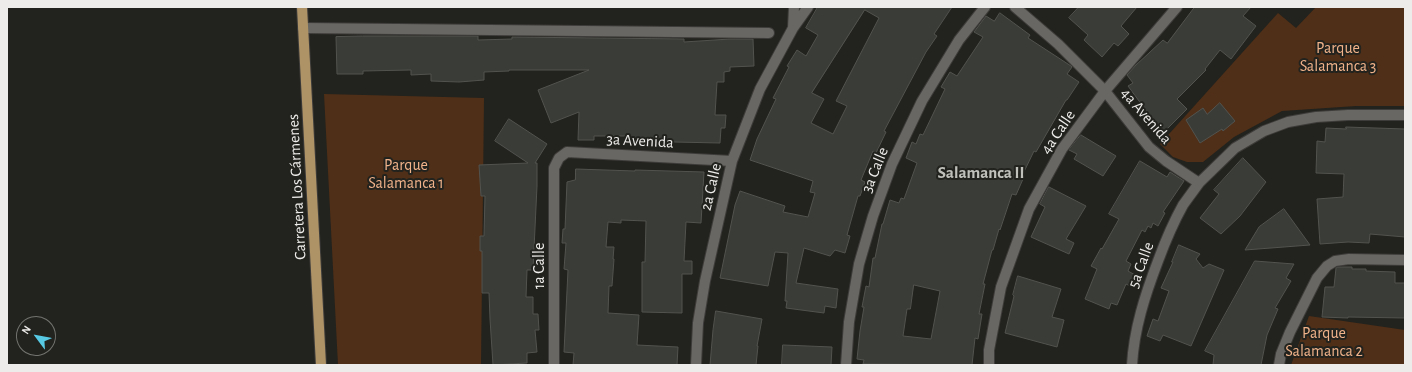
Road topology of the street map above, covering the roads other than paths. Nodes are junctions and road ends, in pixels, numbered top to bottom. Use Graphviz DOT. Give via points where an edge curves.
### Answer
graph roads {
  1 [pos="302,7"];
  2 [pos="794,7"];
  3 [pos="808,7"];
  4 [pos="985,7"];
  5 [pos="1015,7"];
  6 [pos="1178,7"];
  7 [pos="304,28"];
  8 [pos="793,28"];
  9 [pos="769,33"];
  10 [pos="1105,91"];
  11 [pos="1405,115"];
  12 [pos="732,161"];
  13 [pos="554,168"];
  14 [pos="1199,183"];
  15 [pos="1405,260"];
  16 [pos="321,365"];
  17 [pos="554,365"];
  18 [pos="696,365"];
  19 [pos="846,365"];
  20 [pos="988,365"];
  21 [pos="1132,365"];
  22 [pos="1279,365"];
  1 -- 7 [label="main road, Carretera Los Cármenes"];
  2 -- 8 [label="street, 2a Calle"];
  3 -- 8 [label="street, 2a Calle"];
  4 -- 19 [label="street, 3a Calle" via="958,40 926,94 892,164 858,264 849,322"];
  5 -- 10 [label="street, 4a Avenida" via="1058,44"];
  6 -- 10 [label="street, 4a Calle"];
  7 -- 9 [label="street"];
  7 -- 16 [label="main road, Carretera Los Cármenes"];
  8 -- 12 [label="street, 2a Calle" via="760,89"];
  10 -- 14 [label="street, 4a Avenida" via="1150,147"];
  10 -- 20 [label="street, 4a Calle" via="1062,149 1029,209 1001,287"];
  11 -- 14 [label="street" via="1348,115 1288,122 1264,131 1234,148"];
  12 -- 13 [label="street, 3a Avenida" via="567,152 559,158"];
  12 -- 18 [label="street, 2a Calle" via="705,281 698,323"];
  13 -- 17 [label="street, 1a Calle"];
  14 -- 21 [label="street, 5a Calle" via="1180,211 1149,285 1136,332"];
  15 -- 22 [label="street" via="1349,259 1335,261 1327,266 1317,278 1290,332"];
}
